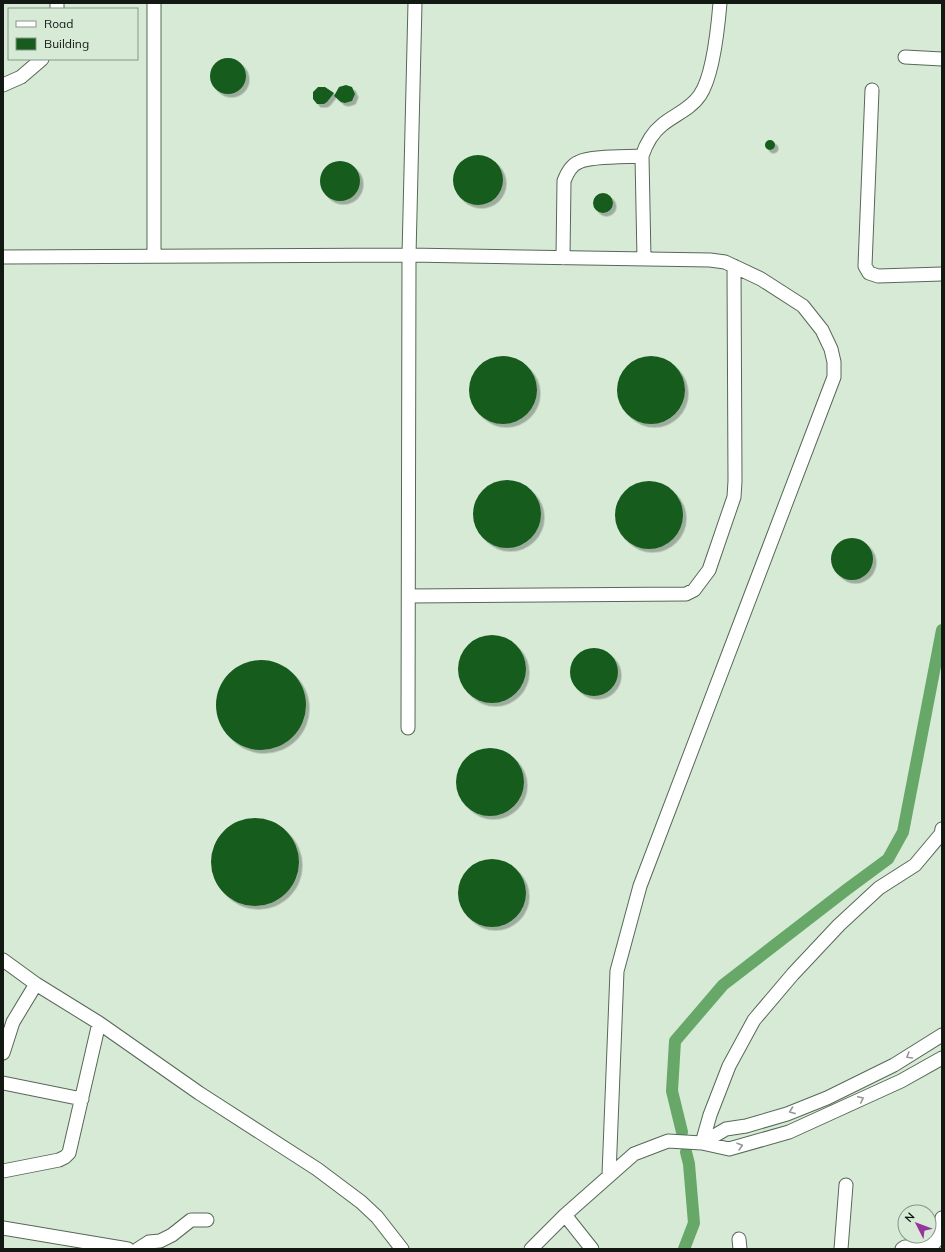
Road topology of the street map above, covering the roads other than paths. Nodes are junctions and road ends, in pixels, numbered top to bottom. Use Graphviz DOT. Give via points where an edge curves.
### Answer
graph roads {
  1 [pos="154,3"];
  2 [pos="416,3"];
  3 [pos="720,3"];
  4 [pos="905,57"];
  5 [pos="942,59"];
  6 [pos="41,60"];
  7 [pos="3,85"];
  8 [pos="872,90"];
  9 [pos="642,156"];
  10 [pos="409,255"];
  11 [pos="154,256"];
  12 [pos="3,257"];
  13 [pos="563,258"];
  14 [pos="644,259"];
  15 [pos="734,266"];
  16 [pos="938,274"];
  17 [pos="409,596"];
  18 [pos="408,728"];
  19 [pos="942,829"];
  20 [pos="3,960"];
  21 [pos="36,984"];
  22 [pos="99,1023"];
  23 [pos="942,1035"];
  24 [pos="3,1053"];
  25 [pos="942,1058"];
  26 [pos="894,1065"];
  27 [pos="901,1081"];
  28 [pos="3,1083"];
  29 [pos="82,1099"];
  30 [pos="702,1142"];
  31 [pos="3,1171"];
  32 [pos="609,1175"];
  33 [pos="846,1185"];
  34 [pos="565,1215"];
  35 [pos="942,1218"];
  36 [pos="207,1220"];
  37 [pos="3,1228"];
  38 [pos="128,1249"];
  39 [pos="138,1249"];
  40 [pos="402,1249"];
  41 [pos="531,1249"];
  42 [pos="592,1249"];
  43 [pos="841,1249"];
  44 [pos="902,1249"];
  1 -- 11 [label="street"];
  2 -- 10 [label="street"];
  3 -- 9 [label="street" via="717,34 706,84 700,96 653,134"];
  4 -- 5 [label="street"];
  6 -- 7 [label="street" via="21,77"];
  8 -- 16 [label="street" via="864,266 869,273 878,276"];
  9 -- 13 [label="street" via="588,159 572,167 564,181"];
  9 -- 14 [label="street"];
  10 -- 11 [label="street"];
  10 -- 13 [label="street"];
  10 -- 17 [label="street"];
  11 -- 12 [label="street"];
  13 -- 14 [label="street"];
  14 -- 15 [label="street" via="710,260"];
  15 -- 17 [label="street" via="734,497 710,570 694,590 686,594"];
  15 -- 32 [label="street" via="761,279 803,306 822,330 831,349 834,377 640,886 617,971"];
  17 -- 18 [label="street"];
  19 -- 30 [label="street" via="941,834 914,865 879,888 839,925 754,1020 729,1066"];
  20 -- 21 [label="street"];
  21 -- 22 [label="street"];
  21 -- 24 [label="street" via="13,1022"];
  22 -- 29 [label="street"];
  22 -- 40 [label="street" via="355,1197 377,1217"];
  23 -- 26 [label="street, one-way"];
  25 -- 27 [label="street"];
  26 -- 27 [label="street"];
  26 -- 30 [label="street, one-way" via="827,1098 780,1116 726,1129"];
  30 -- 27 [label="street, one-way" via="729,1149 789,1132"];
  28 -- 29 [label="street"];
  29 -- 31 [label="street" via="71,1149 65,1157"];
  30 -- 32 [label="street" via="668,1141 634,1154"];
  32 -- 34 [label="street"];
  33 -- 43 [label="street"];
  34 -- 41 [label="street"];
  34 -- 42 [label="street"];
  35 -- 44 [label="street" via="938,1238 932,1245"];
  36 -- 39 [label="street" via="191,1220 172,1235 160,1241 149,1242"];
  37 -- 38 [label="street"];
}
